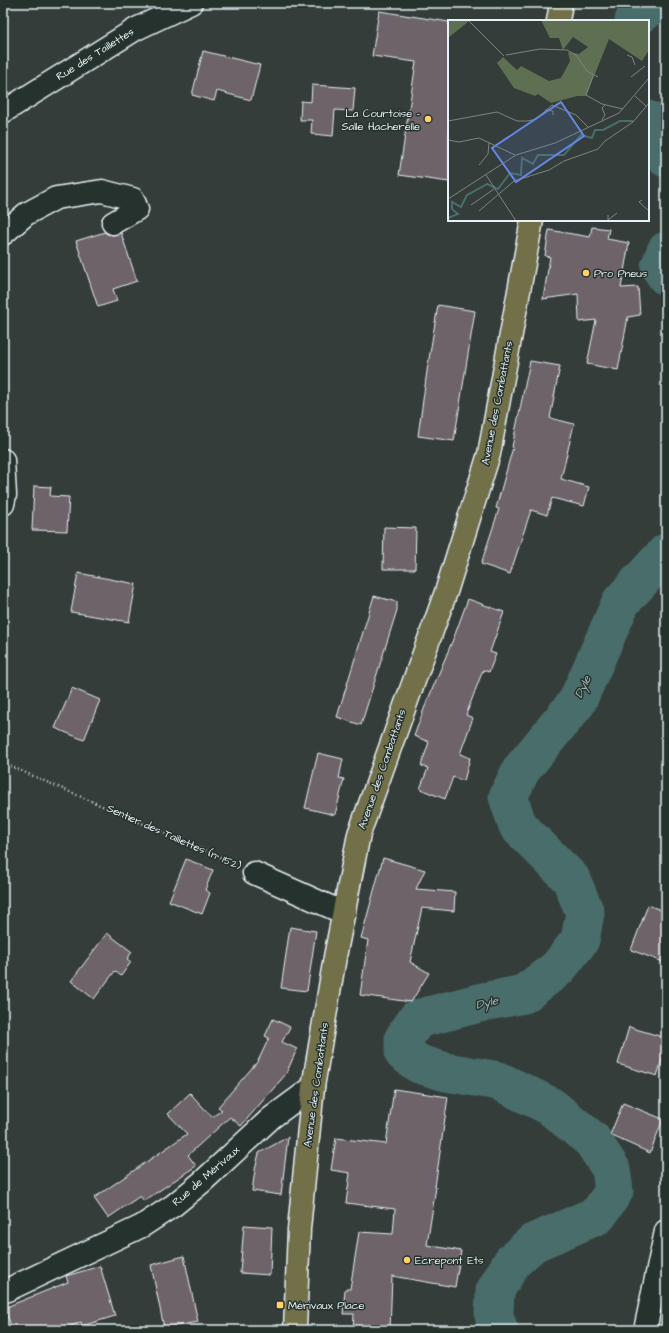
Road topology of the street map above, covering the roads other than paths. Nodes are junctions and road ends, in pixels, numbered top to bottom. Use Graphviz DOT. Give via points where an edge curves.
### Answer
graph roads {
  1 [pos="191,3"];
  2 [pos="561,3"];
  3 [pos="558,20"];
  4 [pos="3,112"];
  5 [pos="532,221"];
  6 [pos="113,223"];
  7 [pos="3,234"];
  8 [pos="3,460"];
  9 [pos="3,504"];
  10 [pos="254,873"];
  11 [pos="344,913"];
  12 [pos="313,1088"];
  13 [pos="666,1231"];
  14 [pos="3,1292"];
  15 [pos="295,1330"];
  16 [pos="645,1330"];
  1 -- 4 [label="street, Rue des Taillettes" via="136,28"];
  2 -- 3 [label="main road"];
  5 -- 11 [label="main road, Avenue des Combattants" via="489,454 446,592 359,834"];
  6 -- 7 [label="street" via="137,209 133,199 102,191 56,198 26,214"];
  8 -- 9 [label="street"];
  10 -- 11 [label="street, Sentier des Taillettes (n° 152)"];
  11 -- 12 [label="main road, Avenue des Combattants"];
  12 -- 14 [label="street, Rue de Mérivaux" via="271,1118 174,1205 142,1226"];
  12 -- 15 [label="main road, Avenue des Combattants" via="298,1229"];
  13 -- 16 [label="street"];
}
